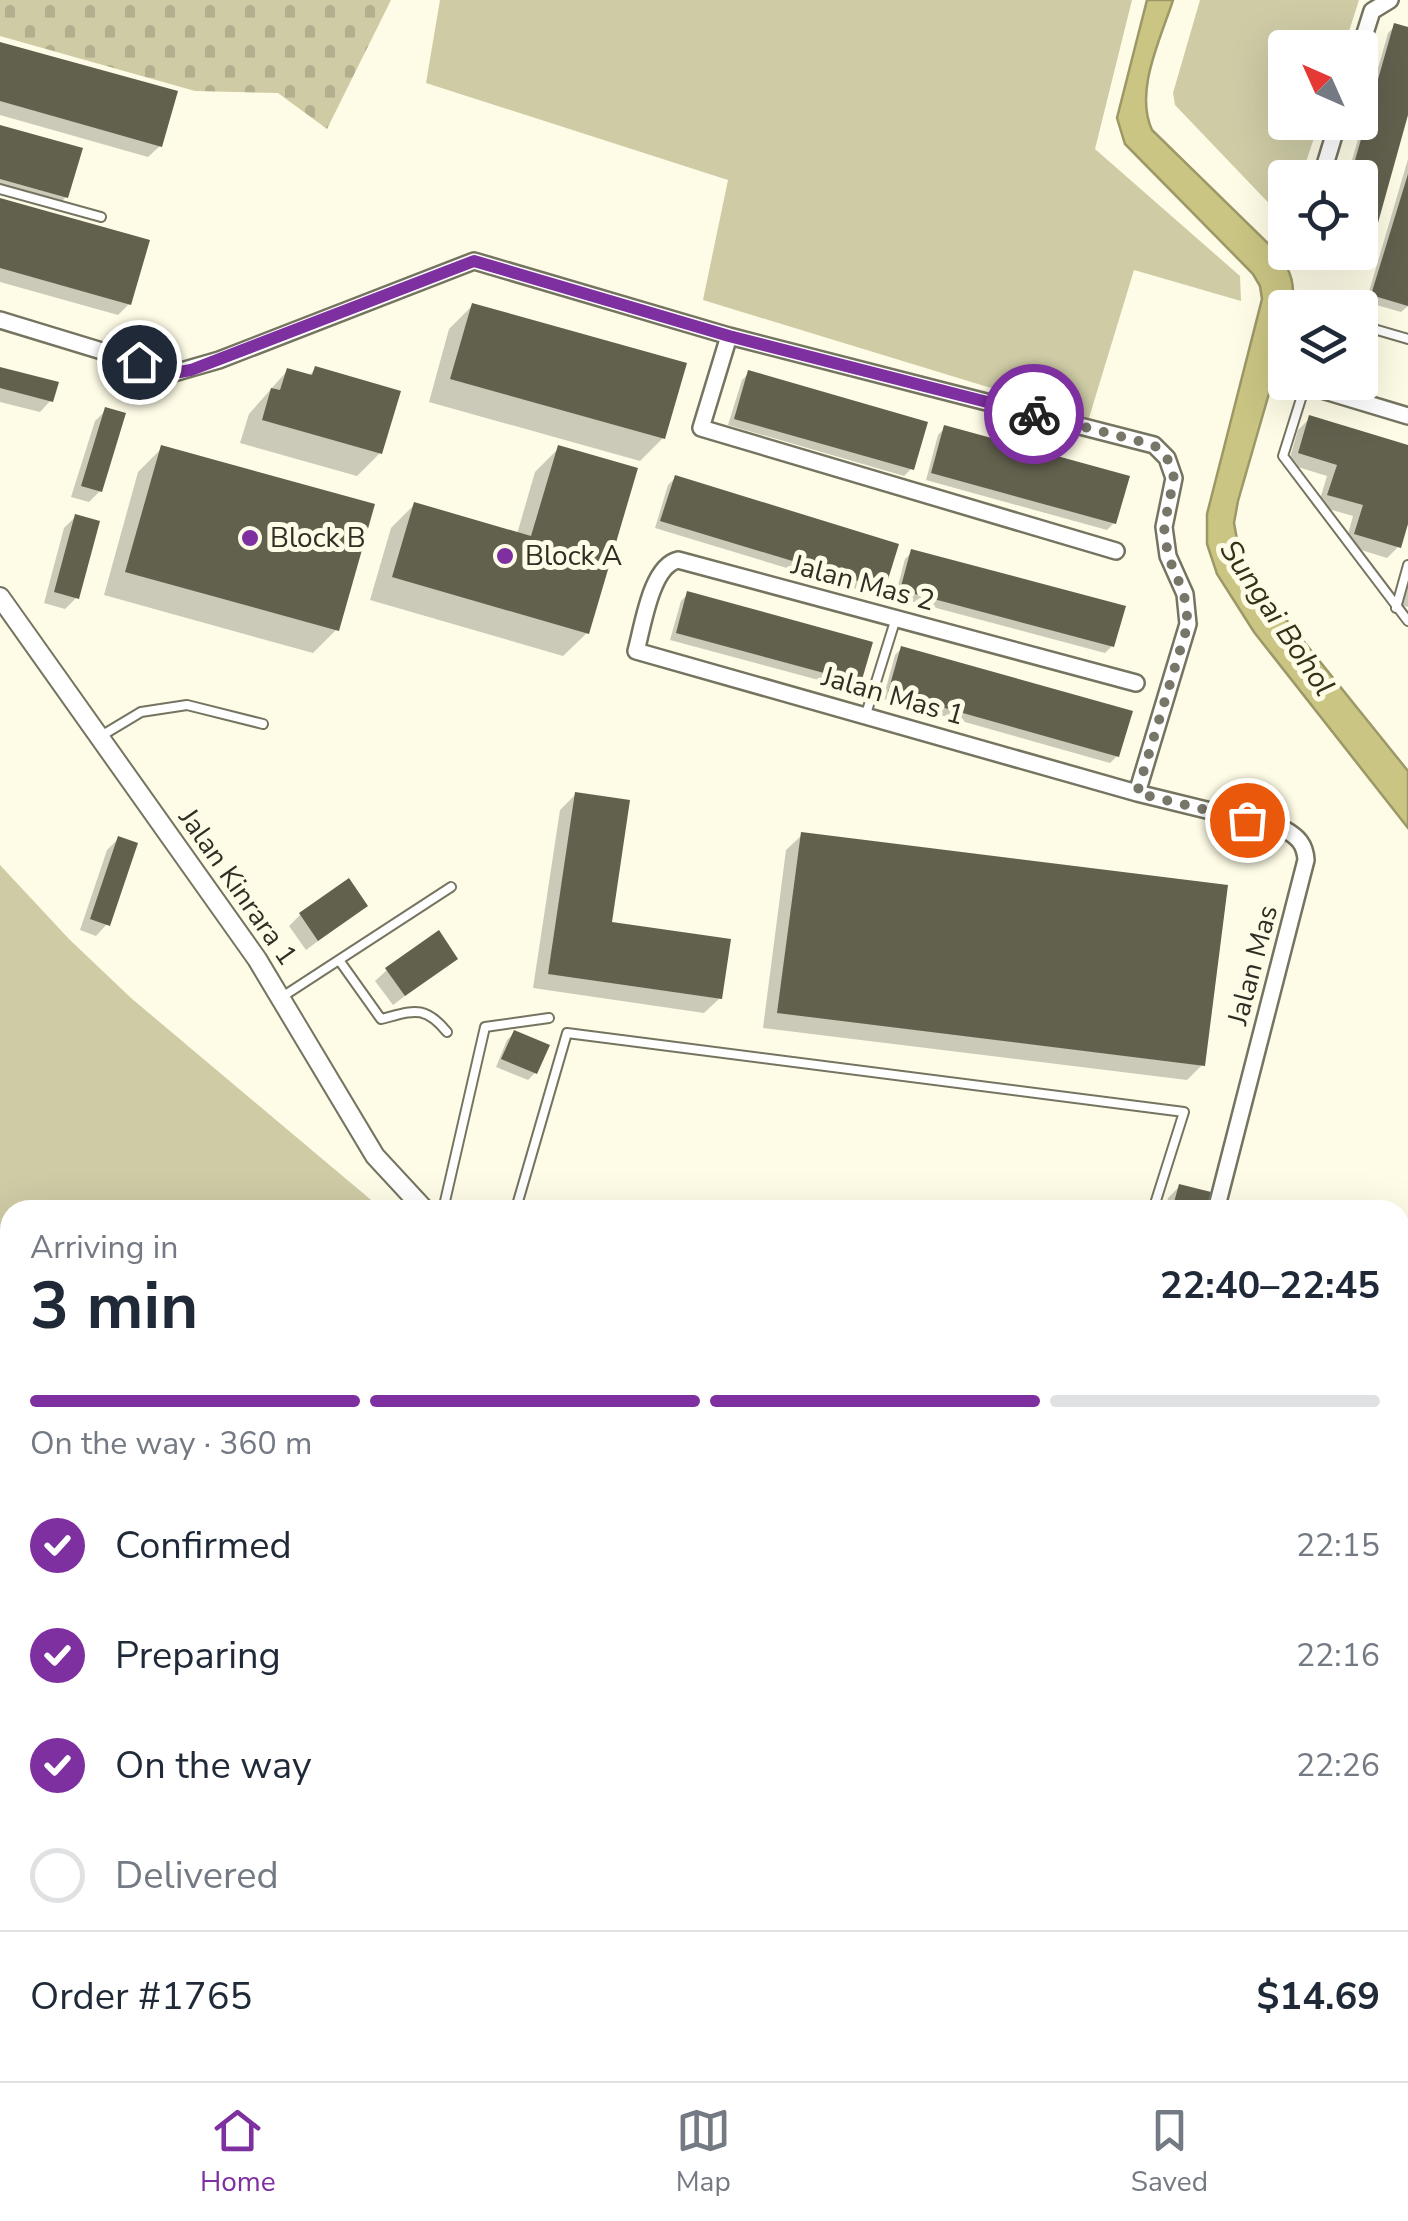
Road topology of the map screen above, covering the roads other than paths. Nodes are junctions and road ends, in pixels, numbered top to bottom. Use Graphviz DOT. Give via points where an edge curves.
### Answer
graph roads {
  1 [pos="1394,0"];
  2 [pos="1408,3"];
  3 [pos="1366,30"];
  4 [pos="0,188"];
  5 [pos="102,216"];
  6 [pos="0,320"];
  7 [pos="1378,332"];
  8 [pos="729,336"];
  9 [pos="1408,339"];
  10 [pos="1300,400"];
  11 [pos="1355,400"];
  12 [pos="1408,416"];
  13 [pos="1116,551"];
  14 [pos="1408,565"];
  15 [pos="0,597"];
  16 [pos="1396,608"];
  17 [pos="896,618"];
  18 [pos="1408,621"];
  19 [pos="636,650"];
  20 [pos="1136,683"];
  21 [pos="866,714"];
  22 [pos="262,724"];
  23 [pos="98,738"];
  24 [pos="1137,793"];
  25 [pos="451,887"];
  26 [pos="340,960"];
  27 [pos="282,997"];
  28 [pos="549,1018"];
  29 [pos="447,1032"];
  30 [pos="416,1200"];
  31 [pos="445,1200"];
  32 [pos="519,1200"];
  33 [pos="1156,1200"];
  34 [pos="1219,1200"];
  1 -- 2 [label="street"];
  1 -- 3 [label="street" via="1372,11"];
  4 -- 5 [label="lane"];
  6 -- 8 [label="street" via="174,373 474,261"];
  7 -- 9 [label="lane"];
  8 -- 13 [label="street" via="702,428"];
  8 -- 24 [label="street" via="1154,445 1167,458 1174,478 1164,527 1188,624"];
  10 -- 16 [label="lane" via="1283,456"];
  11 -- 12 [label="street"];
  14 -- 16 [label="lane"];
  15 -- 23 [label="street, Jalan Kinrara 1"];
  16 -- 18 [label="lane"];
  17 -- 19 [label="street, Jalan Mas 2" via="678,560 658,573"];
  17 -- 20 [label="street, Jalan Mas 2"];
  17 -- 21 [label="lane"];
  19 -- 21 [label="street, Jalan Mas 1"];
  21 -- 24 [label="street, Jalan Mas 1"];
  22 -- 23 [label="lane" via="186,705 141,712"];
  23 -- 27 [label="street, Jalan Kinrara 1"];
  24 -- 34 [label="street, Jalan Mas" via="1284,829 1305,851"];
  25 -- 26 [label="lane"];
  26 -- 27 [label="lane"];
  26 -- 29 [label="lane" via="381,1019 416,1010 434,1016"];
  27 -- 30 [label="street, Jalan Kinrara 1" via="359,1132"];
  28 -- 31 [label="lane" via="485,1028"];
  32 -- 33 [label="lane" via="567,1033 1184,1112"];
}
